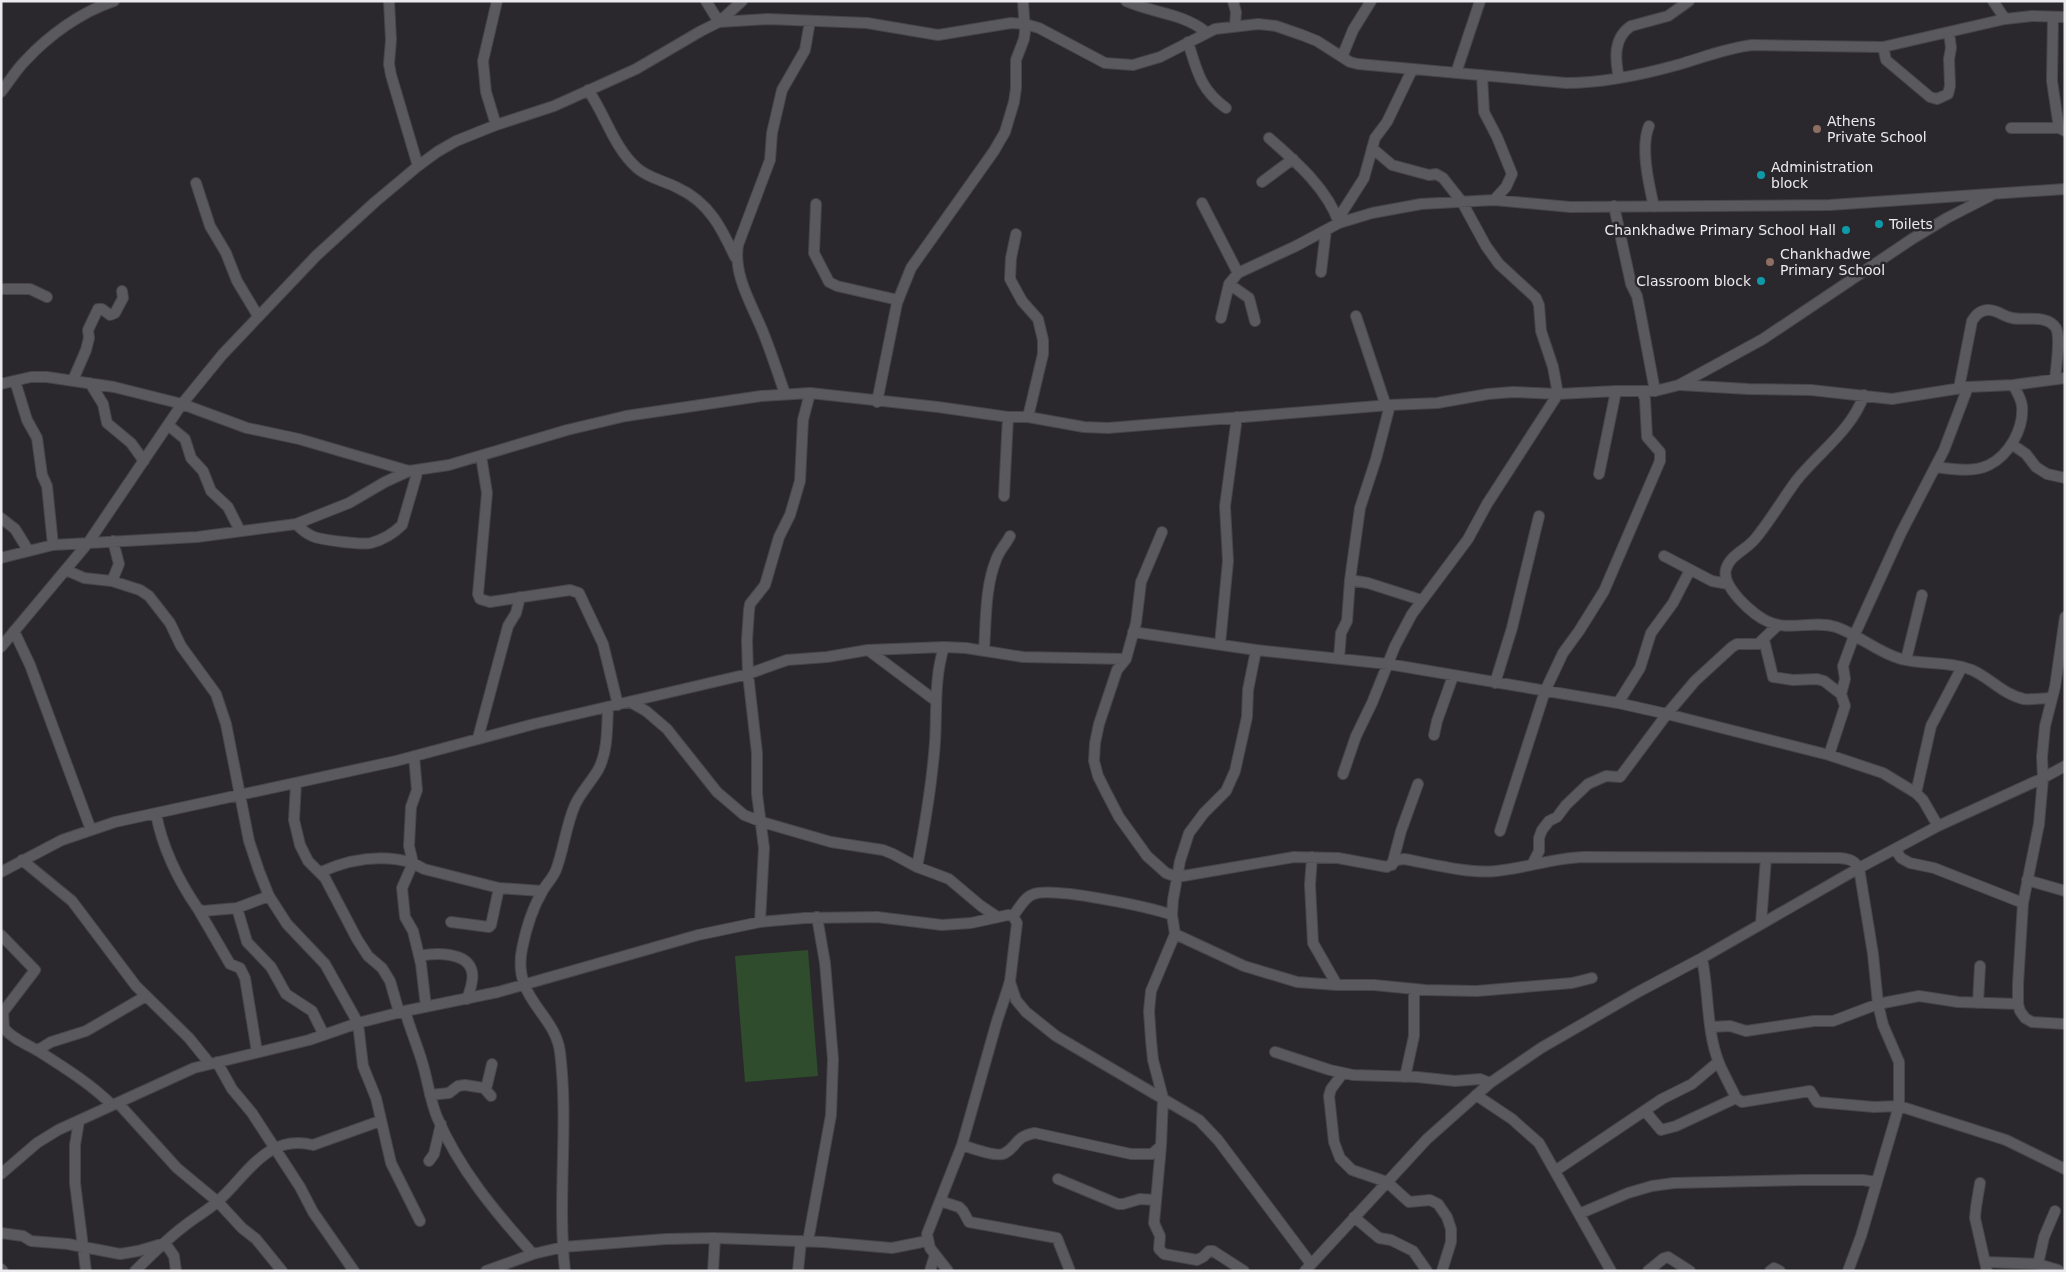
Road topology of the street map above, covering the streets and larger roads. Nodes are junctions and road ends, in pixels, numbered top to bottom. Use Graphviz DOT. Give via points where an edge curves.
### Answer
graph roads {
  1 [pos="114,1"];
  2 [pos="389,1"];
  3 [pos="497,1"];
  4 [pos="706,1"];
  5 [pos="742,1"];
  6 [pos="1023,1"];
  7 [pos="1126,1"];
  8 [pos="1233,1"];
  9 [pos="1371,1"];
  10 [pos="1480,1"];
  11 [pos="1688,1"];
  12 [pos="1993,1"];
  13 [pos="2053,16"];
  14 [pos="2065,17"];
  15 [pos="2005,19"];
  16 [pos="810,21"];
  17 [pos="720,22"];
  18 [pos="1025,24"];
  19 [pos="1235,26"];
  20 [pos="1206,32"];
  21 [pos="1949,32"];
  22 [pos="1188,42"];
  23 [pos="1884,47"];
  24 [pos="1342,57"];
  25 [pos="1412,70"];
  26 [pos="1456,73"];
  27 [pos="1482,75"];
  28 [pos="1619,78"];
  29 [pos="588,90"];
  30 [pos="1,92"];
  31 [pos="1226,108"];
  32 [pos="496,125"];
  33 [pos="1649,126"];
  34 [pos="2011,128"];
  35 [pos="2062,130"];
  36 [pos="1269,138"];
  37 [pos="1372,148"];
  38 [pos="1293,159"];
  39 [pos="418,166"];
  40 [pos="1262,182"];
  41 [pos="196,183"];
  42 [pos="2065,189"];
  43 [pos="1992,195"];
  44 [pos="1494,200"];
  45 [pos="1462,202"];
  46 [pos="1202,203"];
  47 [pos="816,204"];
  48 [pos="1614,206"];
  49 [pos="1654,206"];
  50 [pos="1339,223"];
  51 [pos="1326,230"];
  52 [pos="1016,234"];
  53 [pos="736,258"];
  54 [pos="1321,272"];
  55 [pos="1238,273"];
  56 [pos="1229,284"];
  57 [pos="1,289"];
  58 [pos="122,290"];
  59 [pos="46,298"];
  60 [pos="898,300"];
  61 [pos="258,316"];
  62 [pos="1356,316"];
  63 [pos="1221,318"];
  64 [pos="1255,321"];
  65 [pos="2060,378"];
  66 [pos="73,380"];
  67 [pos="15,381"];
  68 [pos="90,383"];
  69 [pos="1,384"];
  70 [pos="1679,384"];
  71 [pos="2013,385"];
  72 [pos="1964,388"];
  73 [pos="1616,391"];
  74 [pos="1642,391"];
  75 [pos="1655,391"];
  76 [pos="810,393"];
  77 [pos="785,394"];
  78 [pos="1558,394"];
  79 [pos="1864,395"];
  80 [pos="877,402"];
  81 [pos="182,404"];
  82 [pos="1388,405"];
  83 [pos="1008,417"];
  84 [pos="1028,417"];
  85 [pos="1237,417"];
  86 [pos="168,425"];
  87 [pos="2013,445"];
  88 [pos="481,456"];
  89 [pos="144,461"];
  90 [pos="1935,467"];
  91 [pos="414,470"];
  92 [pos="1599,474"];
  93 [pos="2065,478"];
  94 [pos="1004,496"];
  95 [pos="1539,516"];
  96 [pos="1,518"];
  97 [pos="296,524"];
  98 [pos="240,530"];
  99 [pos="1162,532"];
  100 [pos="1010,536"];
  101 [pos="113,541"];
  102 [pos="88,543"];
  103 [pos="53,545"];
  104 [pos="28,550"];
  105 [pos="1664,556"];
  106 [pos="1,558"];
  107 [pos="66,570"];
  108 [pos="1690,570"];
  109 [pos="1350,580"];
  110 [pos="112,581"];
  111 [pos="1728,584"];
  112 [pos="1922,595"];
  113 [pos="520,598"];
  114 [pos="1421,600"];
  115 [pos="2065,617"];
  116 [pos="1777,626"];
  117 [pos="14,631"];
  118 [pos="1133,632"];
  119 [pos="1854,636"];
  120 [pos="1764,640"];
  121 [pos="1220,644"];
  122 [pos="1,647"];
  123 [pos="944,647"];
  124 [pos="868,650"];
  125 [pos="1256,650"];
  126 [pos="984,651"];
  127 [pos="1339,658"];
  128 [pos="1126,659"];
  129 [pos="1906,660"];
  130 [pos="1388,664"];
  131 [pos="1962,667"];
  132 [pos="748,674"];
  133 [pos="1452,676"];
  134 [pos="1495,683"];
  135 [pos="2060,688"];
  136 [pos="1545,691"];
  137 [pos="1841,694"];
  138 [pos="2051,698"];
  139 [pos="936,701"];
  140 [pos="630,702"];
  141 [pos="1618,703"];
  142 [pos="613,706"];
  143 [pos="1667,714"];
  144 [pos="1434,736"];
  145 [pos="478,738"];
  146 [pos="1829,755"];
  147 [pos="414,756"];
  148 [pos="2065,766"];
  149 [pos="1343,774"];
  150 [pos="2043,778"];
  151 [pos="296,783"];
  152 [pos="1418,784"];
  153 [pos="1916,793"];
  154 [pos="241,795"];
  155 [pos="156,814"];
  156 [pos="762,822"];
  157 [pos="1938,826"];
  158 [pos="92,830"];
  159 [pos="1500,831"];
  160 [pos="1895,849"];
  161 [pos="1312,857"];
  162 [pos="1766,858"];
  163 [pos="22,860"];
  164 [pos="414,863"];
  165 [pos="1533,863"];
  166 [pos="1392,865"];
  167 [pos="917,867"];
  168 [pos="1859,868"];
  169 [pos="1,872"];
  170 [pos="321,872"];
  171 [pos="1177,877"];
  172 [pos="2027,880"];
  173 [pos="499,888"];
  174 [pos="542,891"];
  175 [pos="2065,891"];
  176 [pos="269,896"];
  177 [pos="2023,904"];
  178 [pos="237,908"];
  179 [pos="198,909"];
  180 [pos="1172,915"];
  181 [pos="996,916"];
  182 [pos="1013,916"];
  183 [pos="817,917"];
  184 [pos="451,922"];
  185 [pos="760,922"];
  186 [pos="1761,923"];
  187 [pos="1174,934"];
  188 [pos="1,935"];
  189 [pos="419,956"];
  190 [pos="1702,958"];
  191 [pos="1980,966"];
  192 [pos="1592,978"];
  193 [pos="1010,981"];
  194 [pos="523,984"];
  195 [pos="1337,985"];
  196 [pos="1414,989"];
  197 [pos="146,996"];
  198 [pos="467,999"];
  199 [pos="1978,1003"];
  200 [pos="1878,1004"];
  201 [pos="2018,1004"];
  202 [pos="426,1007"];
  203 [pos="402,1012"];
  204 [pos="358,1023"];
  205 [pos="2065,1024"];
  206 [pos="1711,1026"];
  207 [pos="324,1035"];
  208 [pos="38,1050"];
  209 [pos="257,1052"];
  210 [pos="1275,1052"];
  211 [pos="1718,1062"];
  212 [pos="213,1063"];
  213 [pos="492,1064"];
  214 [pos="1342,1073"];
  215 [pos="1405,1077"];
  216 [pos="1490,1084"];
  217 [pos="430,1095"];
  218 [pos="1476,1095"];
  219 [pos="1163,1098"];
  220 [pos="1736,1098"];
  221 [pos="115,1104"];
  222 [pos="1899,1106"];
  223 [pos="1645,1111"];
  224 [pos="79,1121"];
  225 [pos="380,1121"];
  226 [pos="441,1124"];
  227 [pos="962,1145"];
  228 [pos="1161,1146"];
  229 [pos="274,1149"];
  230 [pos="429,1161"];
  231 [pos="2065,1169"];
  232 [pos="1555,1171"];
  233 [pos="1,1174"];
  234 [pos="1058,1179"];
  235 [pos="1387,1182"];
  236 [pos="1876,1182"];
  237 [pos="1980,1183"];
  238 [pos="1155,1200"];
  239 [pos="940,1201"];
  240 [pos="218,1202"];
  241 [pos="2055,1211"];
  242 [pos="1579,1214"];
  243 [pos="1354,1218"];
  244 [pos="420,1221"];
  245 [pos="1,1233"];
  246 [pos="715,1238"];
  247 [pos="804,1241"];
  248 [pos="927,1241"];
  249 [pos="165,1243"];
  250 [pos="84,1247"];
  251 [pos="562,1247"];
  252 [pos="533,1254"];
  253 [pos="935,1255"];
  254 [pos="2038,1264"];
  255 [pos="1987,1266"];
  256 [pos="1308,1267"];
  257 [pos="2058,1270"];
  258 [pos="86,1271"];
  259 [pos="135,1271"];
  260 [pos="176,1271"];
  261 [pos="282,1271"];
  262 [pos="354,1271"];
  263 [pos="486,1271"];
  264 [pos="565,1271"];
  265 [pos="713,1271"];
  266 [pos="798,1271"];
  267 [pos="930,1271"];
  268 [pos="948,1271"];
  269 [pos="1070,1271"];
  270 [pos="1244,1271"];
  271 [pos="1427,1271"];
  272 [pos="1442,1271"];
  273 [pos="1611,1271"];
  274 [pos="1648,1271"];
  275 [pos="1690,1271"];
  276 [pos="1770,1271"];
  277 [pos="1780,1271"];
  278 [pos="1848,1271"];
  1 -- 30 [label="street" via="90,10 65,26 24,61"];
  2 -- 39 [label="street" via="390,75"];
  3 -- 32 [label="street" via="483,61 486,92"];
  4 -- 17 [label="street"];
  5 -- 17 [label="street"];
  6 -- 18 [label="street"];
  7 -- 20 [label="street" via="1188,19"];
  8 -- 19 [label="street"];
  9 -- 24 [label="street" via="1353,30"];
  10 -- 26 [label="street"];
  11 -- 28 [label="street" via="1668,16 1627,29 1615,54"];
  12 -- 15 [label="street"];
  13 -- 14 [label="street"];
  13 -- 15 [label="street"];
  13 -- 35 [label="street" via="2052,81"];
  15 -- 21 [label="street"];
  16 -- 17 [label="street"];
  16 -- 18 [label="street" via="867,23 938,35 993,25"];
  16 -- 53 [label="street" via="805,50 782,90 772,133 770,160"];
  17 -- 29 [label="street" via="636,69"];
  18 -- 22 [label="street" via="1114,64 1144,63"];
  18 -- 60 [label="street" via="1024,39 1016,60 1014,102 1005,132 915,260"];
  19 -- 20 [label="street"];
  19 -- 24 [label="street" via="1258,24 1285,28 1317,41"];
  20 -- 22 [label="street"];
  21 -- 23 [label="street"];
  21 -- 23 [label="street" via="1950,86 1948,94 1937,99 1930,97 1886,60"];
  22 -- 31 [label="street" via="1203,87"];
  23 -- 28 [label="street" via="1738,46"];
  24 -- 25 [label="street" via="1358,64"];
  25 -- 26 [label="street"];
  25 -- 37 [label="street"];
  26 -- 27 [label="street"];
  27 -- 28 [label="street" via="1566,84"];
  27 -- 44 [label="street" via="1484,112 1512,174"];
  29 -- 32 [label="street" via="554,106"];
  29 -- 53 [label="street" via="624,153 637,168 680,188 712,212"];
  32 -- 39 [label="street" via="456,141"];
  33 -- 49 [label="street" via="1645,141"];
  34 -- 35 [label="street"];
  36 -- 38 [label="street"];
  37 -- 45 [label="street" via="1392,165 1439,175"];
  37 -- 50 [label="street" via="1364,178"];
  38 -- 40 [label="street"];
  38 -- 50 [label="street" via="1334,207"];
  39 -- 61 [label="street" via="316,256"];
  41 -- 61 [label="street" via="210,226"];
  42 -- 43 [label="street"];
  43 -- 49 [label="street" via="1830,205"];
  43 -- 70 [label="street" via="1912,239 1763,339"];
  44 -- 45 [label="street"];
  44 -- 48 [label="street"];
  45 -- 50 [label="street" via="1404,206"];
  45 -- 78 [label="street" via="1499,264 1538,302 1541,331"];
  46 -- 55 [label="street"];
  47 -- 60 [label="street" via="814,253 829,282"];
  48 -- 49 [label="street"];
  48 -- 75 [label="street" via="1631,284 1637,296"];
  50 -- 51 [label="street"];
  51 -- 54 [label="street"];
  51 -- 55 [label="street"];
  52 -- 84 [label="street" via="1010,280 1038,319 1043,340 1043,354"];
  53 -- 77 [label="street" via="738,271"];
  55 -- 56 [label="street"];
  56 -- 63 [label="street"];
  56 -- 64 [label="street" via="1249,298"];
  57 -- 59 [label="street" via="30,289"];
  58 -- 66 [label="street" via="123,298 115,314 98,309 92,319 86,350"];
  60 -- 80 [label="street"];
  61 -- 81 [label="street"];
  62 -- 82 [label="street"];
  65 -- 71 [label="street"];
  65 -- 72 [label="street" via="2058,335 2050,322 2013,318 1988,310 1976,315 1972,321"];
  66 -- 67 [label="street" via="47,377"];
  66 -- 68 [label="street"];
  67 -- 69 [label="street"];
  67 -- 103 [label="street" via="37,438 42,475 47,486"];
  68 -- 81 [label="street"];
  68 -- 89 [label="street" via="103,404 107,423 131,443"];
  70 -- 75 [label="street"];
  70 -- 79 [label="street"];
  71 -- 72 [label="street"];
  71 -- 87 [label="street" via="2020,396 2022,408"];
  72 -- 79 [label="street" via="1892,399"];
  72 -- 90 [label="street"];
  73 -- 74 [label="street"];
  73 -- 78 [label="street"];
  73 -- 92 [label="street"];
  74 -- 75 [label="street"];
  74 -- 136 [label="street" via="1647,437 1660,452 1660,462 1604,591 1562,653"];
  76 -- 77 [label="street"];
  76 -- 80 [label="street"];
  76 -- 132 [label="street" via="803,420 800,481 765,585 750,604"];
  77 -- 88 [label="street" via="626,416"];
  78 -- 82 [label="street" via="1513,392 1437,403"];
  78 -- 114 [label="street" via="1468,539"];
  79 -- 111 [label="street" via="1849,422 1797,480 1754,540 1730,561 1726,569"];
  80 -- 83 [label="street"];
  81 -- 86 [label="street"];
  81 -- 91 [label="street" via="247,428"];
  82 -- 85 [label="street"];
  82 -- 109 [label="street" via="1376,459 1360,508"];
  83 -- 84 [label="street"];
  83 -- 94 [label="street"];
  84 -- 85 [label="street" via="1108,428"];
  85 -- 121 [label="street" via="1225,506 1228,561"];
  86 -- 89 [label="street"];
  86 -- 98 [label="street" via="186,439 192,458 203,471 211,491 228,507"];
  87 -- 90 [label="street" via="1989,466 1959,470"];
  87 -- 93 [label="street" via="2047,474"];
  88 -- 91 [label="street"];
  88 -- 113 [label="street" via="487,493 478,594 480,599 490,602"];
  89 -- 102 [label="street"];
  90 -- 119 [label="street"];
  91 -- 97 [label="street" via="385,482 350,503"];
  91 -- 97 [label="street" via="402,525 395,532 370,543 314,537"];
  95 -- 134 [label="street"];
  96 -- 104 [label="street"];
  97 -- 98 [label="street"];
  98 -- 101 [label="street" via="178,539"];
  99 -- 118 [label="street" via="1141,582"];
  100 -- 126 [label="street" via="993,571"];
  101 -- 102 [label="street"];
  101 -- 110 [label="street" via="119,564"];
  102 -- 103 [label="street"];
  102 -- 107 [label="street"];
  103 -- 104 [label="street"];
  104 -- 106 [label="street"];
  105 -- 108 [label="street"];
  107 -- 110 [label="street" via="84,578"];
  107 -- 117 [label="street"];
  108 -- 111 [label="street" via="1712,581"];
  108 -- 141 [label="street" via="1651,633 1640,668"];
  109 -- 114 [label="street"];
  109 -- 127 [label="street" via="1347,621 1341,633"];
  110 -- 154 [label="street" via="149,596 212,688 223,713"];
  111 -- 116 [label="street" via="1745,605"];
  112 -- 129 [label="street"];
  113 -- 142 [label="street" via="570,590 579,593 603,644"];
  113 -- 145 [label="street" via="505,634"];
  114 -- 130 [label="street"];
  115 -- 135 [label="street"];
  116 -- 119 [label="street" via="1819,624"];
  116 -- 120 [label="street"];
  117 -- 122 [label="street"];
  117 -- 158 [label="street"];
  118 -- 121 [label="street"];
  118 -- 128 [label="street"];
  119 -- 129 [label="street"];
  119 -- 137 [label="street" via="1843,666 1846,679"];
  120 -- 137 [label="street" via="1773,677 1817,679"];
  120 -- 143 [label="street" via="1758,644 1732,646 1695,681"];
  121 -- 125 [label="street"];
  123 -- 124 [label="street"];
  123 -- 126 [label="street"];
  123 -- 139 [label="street"];
  124 -- 132 [label="street" via="788,660"];
  124 -- 139 [label="street"];
  125 -- 127 [label="street"];
  125 -- 171 [label="street" via="1248,690 1247,717 1235,771 1226,791 1189,833"];
  126 -- 128 [label="street" via="1030,658"];
  127 -- 130 [label="street"];
  128 -- 171 [label="street" via="1116,670 1099,724 1094,761 1098,776 1119,816 1147,856 1166,874"];
  129 -- 131 [label="street"];
  130 -- 133 [label="street"];
  130 -- 149 [label="street"];
  131 -- 138 [label="street" via="2016,696"];
  131 -- 153 [label="street" via="1931,726"];
  132 -- 140 [label="street"];
  132 -- 156 [label="street"];
  133 -- 134 [label="street"];
  133 -- 144 [label="street"];
  134 -- 136 [label="street"];
  135 -- 138 [label="street"];
  136 -- 141 [label="street"];
  136 -- 159 [label="street"];
  137 -- 146 [label="street" via="1845,706"];
  138 -- 150 [label="street" via="2043,749"];
  139 -- 167 [label="street" via="930,791"];
  140 -- 142 [label="street"];
  140 -- 156 [label="street" via="667,729 717,792 744,814"];
  141 -- 143 [label="street"];
  142 -- 145 [label="street"];
  142 -- 174 [label="street" via="601,764 576,803 555,872"];
  143 -- 146 [label="street"];
  143 -- 165 [label="street" via="1620,777 1606,776 1588,784 1557,817 1549,821 1539,838 1539,850"];
  145 -- 147 [label="street"];
  146 -- 153 [label="street" via="1883,773"];
  147 -- 151 [label="street"];
  147 -- 164 [label="street" via="417,790 412,807 409,846"];
  148 -- 150 [label="street"];
  150 -- 157 [label="street"];
  150 -- 172 [label="street" via="2039,824"];
  151 -- 154 [label="street"];
  151 -- 170 [label="street" via="294,820 300,845 308,861"];
  152 -- 166 [label="street"];
  153 -- 157 [label="street"];
  154 -- 155 [label="street"];
  154 -- 176 [label="street" via="253,854"];
  155 -- 158 [label="street"];
  155 -- 179 [label="street" via="159,831 176,874"];
  156 -- 167 [label="street" via="843,845 882,850"];
  156 -- 185 [label="street" via="764,848"];
  157 -- 160 [label="street"];
  158 -- 163 [label="street" via="62,840"];
  160 -- 168 [label="street"];
  160 -- 177 [label="street" via="1900,858 1934,868"];
  161 -- 166 [label="street" via="1338,858 1381,867"];
  161 -- 171 [label="street"];
  161 -- 195 [label="street" via="1312,943"];
  162 -- 165 [label="street" via="1592,856"];
  162 -- 168 [label="street" via="1850,859"];
  162 -- 186 [label="street"];
  163 -- 169 [label="street"];
  163 -- 197 [label="street" via="72,902"];
  164 -- 170 [label="street" via="395,859 360,860"];
  164 -- 173 [label="street" via="424,869"];
  164 -- 189 [label="street" via="402,888 405,916 413,931"];
  165 -- 166 [label="street" via="1482,872 1404,859"];
  167 -- 181 [label="street" via="949,879"];
  168 -- 186 [label="street"];
  168 -- 200 [label="street"];
  170 -- 203 [label="street" via="357,939 390,981"];
  171 -- 180 [label="street"];
  172 -- 175 [label="street"];
  172 -- 177 [label="street"];
  173 -- 174 [label="street"];
  173 -- 184 [label="street" via="489,927"];
  174 -- 194 [label="street" via="522,949"];
  176 -- 178 [label="street"];
  176 -- 204 [label="street" via="287,924 328,969"];
  177 -- 201 [label="street"];
  178 -- 179 [label="street"];
  178 -- 207 [label="street" via="247,942 271,967 286,994 312,1011"];
  179 -- 209 [label="street" via="230,964 240,968 245,978"];
  180 -- 182 [label="street" via="1122,902 1042,892 1028,897"];
  180 -- 187 [label="street"];
  181 -- 182 [label="street"];
  181 -- 183 [label="street" via="971,923 942,925 877,917"];
  182 -- 193 [label="street" via="1017,923"];
  183 -- 185 [label="street"];
  183 -- 247 [label="street" via="825,963 833,1059 831,1115"];
  185 -- 194 [label="street" via="698,935"];
  186 -- 190 [label="street"];
  187 -- 195 [label="street" via="1266,973 1297,982"];
  187 -- 219 [label="street" via="1150,1000 1153,1060"];
  188 -- 208 [label="street" via="35,970 6,1008 2,1016 4,1028"];
  189 -- 198 [label="street" via="444,954 469,966 472,973"];
  189 -- 202 [label="street"];
  190 -- 206 [label="street"];
  190 -- 216 [label="street" via="1541,1048"];
  191 -- 199 [label="street"];
  192 -- 196 [label="street" via="1572,983 1477,991"];
  193 -- 219 [label="street" via="1021,1006 1044,1027"];
  193 -- 227 [label="street"];
  194 -- 198 [label="street"];
  194 -- 251 [label="street" via="555,1036 560,1052 564,1150"];
  195 -- 196 [label="street"];
  196 -- 215 [label="street" via="1414,1036"];
  197 -- 208 [label="street" via="86,1030"];
  197 -- 212 [label="street"];
  198 -- 202 [label="street"];
  199 -- 200 [label="street" via="1918,996"];
  199 -- 201 [label="street"];
  200 -- 206 [label="street" via="1832,1020 1746,1031 1730,1026"];
  200 -- 222 [label="street" via="1899,1062"];
  201 -- 205 [label="street" via="2020,1011 2032,1022"];
  202 -- 203 [label="street"];
  203 -- 204 [label="street"];
  203 -- 217 [label="street" via="423,1066"];
  204 -- 207 [label="street"];
  204 -- 225 [label="street" via="363,1066 376,1098"];
  206 -- 211 [label="street"];
  207 -- 209 [label="street"];
  208 -- 221 [label="street"];
  209 -- 212 [label="street"];
  210 -- 214 [label="street"];
  211 -- 220 [label="street"];
  211 -- 223 [label="street" via="1692,1084 1662,1098"];
  212 -- 221 [label="street" via="177,1075"];
  212 -- 229 [label="street" via="252,1113"];
  213 -- 217 [label="street" via="487,1092 458,1086 450,1093"];
  214 -- 215 [label="street"];
  214 -- 235 [label="street" via="1329,1096 1336,1151 1352,1170"];
  215 -- 216 [label="street" via="1455,1081 1480,1079"];
  216 -- 218 [label="street"];
  217 -- 226 [label="street"];
  218 -- 232 [label="street" via="1532,1135"];
  218 -- 235 [label="street" via="1427,1139"];
  219 -- 228 [label="street"];
  219 -- 256 [label="street" via="1208,1129"];
  220 -- 222 [label="street" via="1742,1102 1810,1092 1818,1102"];
  220 -- 223 [label="street" via="1661,1130"];
  221 -- 224 [label="street"];
  221 -- 240 [label="street" via="177,1168"];
  222 -- 231 [label="street" via="2006,1140"];
  222 -- 236 [label="street"];
  223 -- 232 [label="street"];
  224 -- 233 [label="street" via="37,1143"];
  224 -- 250 [label="street" via="75,1170"];
  225 -- 229 [label="street" via="313,1145 302,1142"];
  225 -- 244 [label="street" via="391,1163"];
  226 -- 230 [label="street" via="434,1154"];
  226 -- 252 [label="street" via="464,1167 492,1207"];
  227 -- 228 [label="street" via="1001,1155 1022,1137 1035,1133 1131,1154 1152,1154"];
  227 -- 239 [label="street"];
  228 -- 238 [label="street"];
  229 -- 240 [label="street" via="252,1164"];
  229 -- 262 [label="street" via="300,1187 312,1212"];
  232 -- 242 [label="street"];
  234 -- 238 [label="street" via="1118,1204"];
  235 -- 243 [label="street"];
  235 -- 272 [label="street" via="1409,1202 1430,1200 1441,1207 1451,1229 1451,1242"];
  236 -- 242 [label="street" via="1674,1183 1628,1193"];
  236 -- 278 [label="street"];
  237 -- 255 [label="street" via="1976,1218"];
  238 -- 270 [label="street" via="1154,1223 1160,1236 1161,1252 1198,1260 1208,1251 1213,1251"];
  239 -- 248 [label="street" via="929,1226"];
  239 -- 269 [label="street" via="959,1207 969,1222 1057,1238"];
  240 -- 249 [label="street"];
  240 -- 261 [label="street" via="256,1239"];
  241 -- 254 [label="street" via="2044,1237"];
  242 -- 273 [label="street"];
  243 -- 256 [label="street"];
  243 -- 271 [label="street" via="1379,1238 1392,1240 1413,1251"];
  245 -- 250 [label="street" via="23,1236 31,1241"];
  246 -- 247 [label="street"];
  246 -- 251 [label="street"];
  246 -- 265 [label="street"];
  247 -- 248 [label="street" via="892,1248"];
  247 -- 266 [label="street"];
  248 -- 253 [label="street"];
  249 -- 250 [label="street" via="120,1254"];
  249 -- 259 [label="street"];
  249 -- 260 [label="street" via="174,1256"];
  250 -- 258 [label="street"];
  251 -- 252 [label="street"];
  251 -- 264 [label="street"];
  252 -- 263 [label="street"];
  253 -- 267 [label="street"];
  253 -- 268 [label="street"];
  254 -- 255 [label="street"];
  254 -- 257 [label="street"];
  274 -- 275 [label="street" via="1668,1257"];
  276 -- 277 [label="street" via="1774,1268"];
}
